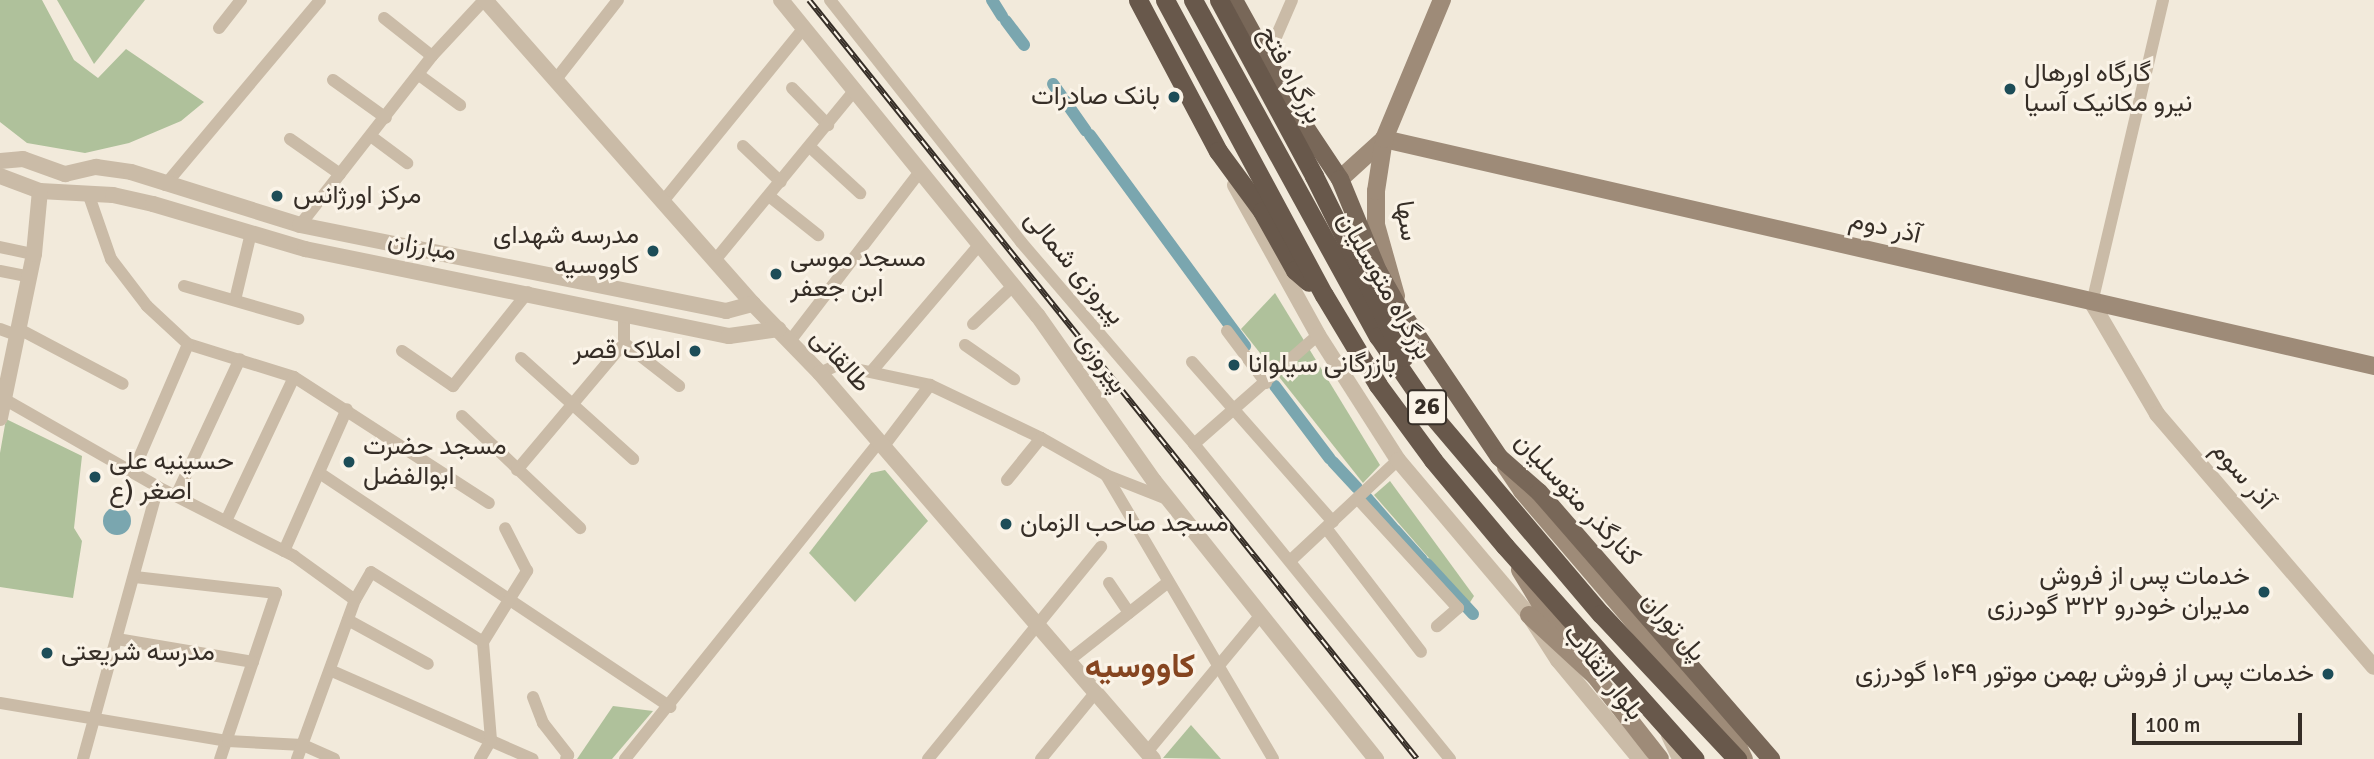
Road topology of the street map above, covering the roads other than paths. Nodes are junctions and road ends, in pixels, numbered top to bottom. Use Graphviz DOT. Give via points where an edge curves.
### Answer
graph roads {
  1 [pos="241,0"];
  2 [pos="320,0"];
  3 [pos="484,0"];
  4 [pos="618,0"];
  5 [pos="781,0"];
  6 [pos="830,0"];
  7 [pos="1138,0"];
  8 [pos="1166,0"];
  9 [pos="1193,0"];
  10 [pos="1219,0"];
  11 [pos="1234,0"];
  12 [pos="1292,0"];
  13 [pos="1442,0"];
  14 [pos="2163,0"];
  15 [pos="384,18"];
  16 [pos="804,28"];
  17 [pos="219,29"];
  18 [pos="1276,37"];
  19 [pos="432,56"];
  20 [pos="419,75"];
  21 [pos="557,78"];
  22 [pos="333,80"];
  23 [pos="792,88"];
  24 [pos="855,90"];
  25 [pos="460,105"];
  26 [pos="386,118"];
  27 [pos="828,125"];
  28 [pos="372,137"];
  29 [pos="290,139"];
  30 [pos="1384,139"];
  31 [pos="743,146"];
  32 [pos="811,148"];
  33 [pos="1218,151"];
  34 [pos="3,158"];
  35 [pos="407,163"];
  36 [pos="921,170"];
  37 [pos="65,174"];
  38 [pos="340,174"];
  39 [pos="0,176"];
  40 [pos="1314,176"];
  41 [pos="1340,179"];
  42 [pos="781,182"];
  43 [pos="165,185"];
  44 [pos="59,190"];
  45 [pos="40,191"];
  46 [pos="88,193"];
  47 [pos="860,193"];
  48 [pos="769,196"];
  49 [pos="664,200"];
  50 [pos="300,225"];
  51 [pos="251,233"];
  52 [pos="818,235"];
  53 [pos="980,244"];
  54 [pos="294,246"];
  55 [pos="0,247"];
  56 [pos="34,254"];
  57 [pos="716,259"];
  58 [pos="0,271"];
  59 [pos="1378,271"];
  60 [pos="30,277"];
  61 [pos="1014,285"];
  62 [pos="184,286"];
  63 [pos="528,292"];
  64 [pos="1324,295"];
  65 [pos="235,300"];
  66 [pos="2092,303"];
  67 [pos="753,304"];
  68 [pos="1400,310"];
  69 [pos="726,311"];
  70 [pos="624,314"];
  71 [pos="298,319"];
  72 [pos="973,324"];
  73 [pos="0,329"];
  74 [pos="1227,331"];
  75 [pos="20,333"];
  76 [pos="784,335"];
  77 [pos="1318,335"];
  78 [pos="729,336"];
  79 [pos="624,343"];
  80 [pos="188,344"];
  81 [pos="965,345"];
  82 [pos="402,351"];
  83 [pos="521,358"];
  84 [pos="240,359"];
  85 [pos="1192,362"];
  86 [pos="2374,366"];
  87 [pos="871,372"];
  88 [pos="820,373"];
  89 [pos="294,376"];
  90 [pos="1014,379"];
  91 [pos="1266,383"];
  92 [pos="123,384"];
  93 [pos="930,385"];
  94 [pos="679,386"];
  95 [pos="2,398"];
  96 [pos="572,404"];
  97 [pos="1232,407"];
  98 [pos="347,410"];
  99 [pos="1432,415"];
  100 [pos="462,416"];
  101 [pos="0,418"];
  102 [pos="1041,438"];
  103 [pos="1194,444"];
  104 [pos="881,445"];
  105 [pos="633,459"];
  106 [pos="1398,460"];
  107 [pos="1506,466"];
  108 [pos="517,470"];
  109 [pos="133,472"];
  110 [pos="321,474"];
  111 [pos="1106,475"];
  112 [pos="1007,480"];
  113 [pos="158,487"];
  114 [pos="176,496"];
  115 [pos="1168,499"];
  116 [pos="1359,499"];
  117 [pos="489,503"];
  118 [pos="226,521"];
  119 [pos="1330,525"];
  120 [pos="505,528"];
  121 [pos="580,528"];
  122 [pos="1505,546"];
  123 [pos="1101,547"];
  124 [pos="284,551"];
  125 [pos="1290,561"];
  126 [pos="135,577"];
  127 [pos="1109,583"];
  128 [pos="1167,583"];
  129 [pos="512,598"];
  130 [pos="355,600"];
  131 [pos="1129,613"];
  132 [pos="1529,615"];
  133 [pos="1260,616"];
  134 [pos="348,620"];
  135 [pos="1036,623"];
  136 [pos="1437,626"];
  137 [pos="117,639"];
  138 [pos="483,642"];
  139 [pos="1565,645"];
  140 [pos="1421,652"];
  141 [pos="1068,661"];
  142 [pos="253,662"];
  143 [pos="428,664"];
  144 [pos="1218,667"];
  145 [pos="2374,667"];
  146 [pos="332,671"];
  147 [pos="1095,692"];
  148 [pos="533,697"];
  149 [pos="0,703"];
  150 [pos="671,707"];
  151 [pos="94,717"];
  152 [pos="1661,720"];
  153 [pos="491,740"];
  154 [pos="228,741"];
  155 [pos="303,745"];
  156 [pos="1150,755"];
  157 [pos="83,759"];
  158 [pos="220,759"];
  159 [pos="297,759"];
  160 [pos="334,759"];
  161 [pos="481,759"];
  162 [pos="532,759"];
  163 [pos="566,759"];
  164 [pos="625,759"];
  165 [pos="928,759"];
  166 [pos="1041,759"];
  167 [pos="1273,759"];
  168 [pos="1376,759"];
  169 [pos="1450,759"];
  170 [pos="1640,759"];
  171 [pos="1660,759"];
  172 [pos="1680,759"];
  173 [pos="1695,759"];
  174 [pos="1737,759"];
  175 [pos="1744,759"];
  176 [pos="1771,759"];
  1 -- 17 [label="street"];
  2 -- 43 [label="street"];
  3 -- 19 [label="street"];
  3 -- 21 [label="street, طالقانی"];
  4 -- 21 [label="street"];
  5 -- 16 [label="street, پیروزی"];
  6 -- 103 [label="street, پیروزی شمالی" via="1021,242"];
  7 -- 33 [label="highway"];
  8 -- 64 [label="highway, بزرگراه متوسلیان / 26"];
  9 -- 99 [label="highway, بزرگراه متوسلیان / 26" via="1378,336"];
  10 -- 40 [label="highway, بزرگراه فتح"];
  11 -- 41 [label="main road, کنارگذر متوسلیان" via="1300,119"];
  12 -- 18 [label="street"];
  13 -- 30 [label="main road, سها"];
  14 -- 66 [label="street"];
  15 -- 19 [label="street"];
  16 -- 24 [label="street, پیروزی"];
  16 -- 49 [label="street"];
  19 -- 20 [label="street"];
  20 -- 25 [label="street"];
  20 -- 26 [label="street"];
  21 -- 49 [label="street, طالقانی"];
  22 -- 26 [label="street"];
  23 -- 27 [label="street"];
  24 -- 27 [label="street"];
  24 -- 36 [label="street, پیروزی"];
  26 -- 28 [label="street"];
  27 -- 32 [label="street"];
  28 -- 35 [label="street"];
  28 -- 38 [label="street"];
  29 -- 38 [label="street"];
  30 -- 41 [label="main road, سها"];
  30 -- 66 [label="main road, آذر دوم"];
  30 -- 68 [label="main road, سها" via="1376,225"];
  31 -- 42 [label="street"];
  32 -- 42 [label="street"];
  32 -- 47 [label="street"];
  33 -- 64 [label="highway" via="1262,211 1295,270"];
  33 -- 77 [label="street, بلوار انقلاب"];
  34 -- 37 [label="street" via="39,162"];
  36 -- 53 [label="street, پیروزی"];
  36 -- 76 [label="street"];
  37 -- 43 [label="street, مبارزان" via="96,167 131,172"];
  37 -- 44 [label="street" via="67,179"];
  38 -- 50 [label="street"];
  39 -- 45 [label="street"];
  40 -- 59 [label="main road"];
  40 -- 99 [label="highway, بزرگراه فتح"];
  41 -- 59 [label="main road, کنارگذر متوسلیان"];
  42 -- 48 [label="street"];
  43 -- 50 [label="street, مبارزان"];
  44 -- 45 [label="street, مبارزان"];
  44 -- 46 [label="street, مبارزان"];
  45 -- 56 [label="street"];
  46 -- 51 [label="street, مبارزان" via="153,204"];
  46 -- 80 [label="street" via="111,259 147,306"];
  48 -- 52 [label="street"];
  48 -- 57 [label="street"];
  49 -- 57 [label="street, طالقانی"];
  50 -- 54 [label="street"];
  50 -- 69 [label="street, مبارزان"];
  51 -- 54 [label="street, مبارزان"];
  51 -- 65 [label="street"];
  53 -- 61 [label="street, پیروزی"];
  53 -- 87 [label="street"];
  54 -- 63 [label="street, مبارزان"];
  55 -- 56 [label="street"];
  56 -- 60 [label="street"];
  57 -- 67 [label="street, طالقانی"];
  58 -- 60 [label="street"];
  59 -- 68 [label="main road, کنارگذر متوسلیان"];
  60 -- 75 [label="street"];
  61 -- 72 [label="street"];
  61 -- 115 [label="street, پیروزی"];
  62 -- 65 [label="street"];
  63 -- 70 [label="street, مبارزان"];
  63 -- 82 [label="street" via="453,386"];
  64 -- 122 [label="highway, بزرگراه متوسلیان / 26" via="1378,385"];
  65 -- 71 [label="street"];
  66 -- 86 [label="main road, آذر دوم"];
  66 -- 145 [label="street, آذر سوم" via="2157,414"];
  67 -- 69 [label="street, مبارزان"];
  67 -- 76 [label="street, طالقانی"];
  68 -- 107 [label="main road, کنارگذر متوسلیان"];
  69 -- 78 [label="street"];
  70 -- 78 [label="street, مبارزان"];
  70 -- 79 [label="street"];
  73 -- 75 [label="street"];
  74 -- 91 [label="street"];
  75 -- 92 [label="street"];
  75 -- 95 [label="street"];
  76 -- 78 [label="street, مبارزان"];
  76 -- 88 [label="street, طالقانی"];
  77 -- 91 [label="street"];
  77 -- 106 [label="street, بلوار انقلاب"];
  79 -- 94 [label="street"];
  79 -- 96 [label="street"];
  80 -- 84 [label="street"];
  80 -- 109 [label="street"];
  81 -- 90 [label="street"];
  83 -- 96 [label="street"];
  84 -- 89 [label="street"];
  84 -- 114 [label="street"];
  85 -- 97 [label="street"];
  87 -- 88 [label="street" via="837,365"];
  87 -- 93 [label="street"];
  88 -- 104 [label="street, طالقانی"];
  89 -- 98 [label="street"];
  89 -- 118 [label="street"];
  91 -- 97 [label="street"];
  93 -- 102 [label="street"];
  93 -- 104 [label="street"];
  95 -- 101 [label="street"];
  95 -- 109 [label="street"];
  96 -- 105 [label="street"];
  96 -- 108 [label="street"];
  97 -- 103 [label="street"];
  97 -- 119 [label="street"];
  98 -- 110 [label="street"];
  98 -- 117 [label="street"];
  99 -- 174 [label="highway, بزرگراه متوسلیان / 26" via="1601,614"];
  100 -- 108 [label="street"];
  102 -- 111 [label="street"];
  102 -- 112 [label="street"];
  103 -- 125 [label="street, پیروزی شمالی"];
  104 -- 135 [label="street, طالقانی"];
  104 -- 150 [label="street"];
  106 -- 116 [label="street"];
  106 -- 132 [label="street, بلوار انقلاب"];
  107 -- 175 [label="main road, پل توران" via="1522,491 1735,740"];
  107 -- 176 [label="main road, کنارگذر متوسلیان" via="1539,492"];
  108 -- 121 [label="street"];
  109 -- 113 [label="street"];
  110 -- 124 [label="street"];
  110 -- 129 [label="street"];
  111 -- 115 [label="street"];
  111 -- 128 [label="street"];
  113 -- 114 [label="street"];
  113 -- 126 [label="street"];
  114 -- 118 [label="street"];
  115 -- 133 [label="street, پیروزی"];
  116 -- 119 [label="street"];
  116 -- 136 [label="street" via="1458,608"];
  118 -- 124 [label="street"];
  119 -- 125 [label="street"];
  119 -- 140 [label="street"];
  120 -- 129 [label="street" via="527,571"];
  122 -- 139 [label="main road"];
  122 -- 152 [label="highway, بزرگراه متوسلیان / 26"];
  123 -- 135 [label="street"];
  124 -- 130 [label="street"];
  125 -- 169 [label="street, پیروزی شمالی" via="1405,709"];
  126 -- 137 [label="street"];
  126 -- 142 [label="street" via="276,593"];
  127 -- 131 [label="street"];
  128 -- 131 [label="street"];
  128 -- 144 [label="street"];
  129 -- 138 [label="street"];
  129 -- 150 [label="street"];
  130 -- 134 [label="street"];
  130 -- 138 [label="street" via="371,572"];
  131 -- 141 [label="street"];
  132 -- 139 [label="main road"];
  132 -- 170 [label="street, بلوار انقلاب" via="1558,660"];
  133 -- 144 [label="street"];
  133 -- 168 [label="street, پیروزی"];
  134 -- 143 [label="street"];
  134 -- 146 [label="street"];
  135 -- 141 [label="street, طالقانی"];
  135 -- 165 [label="street"];
  137 -- 142 [label="street"];
  137 -- 151 [label="street"];
  138 -- 153 [label="street"];
  139 -- 171 [label="main road"];
  141 -- 147 [label="street, طالقانی"];
  142 -- 154 [label="street"];
  144 -- 156 [label="street"];
  144 -- 167 [label="street"];
  146 -- 153 [label="street"];
  146 -- 155 [label="street"];
  147 -- 156 [label="street, طالقانی"];
  147 -- 166 [label="street"];
  148 -- 163 [label="street" via="543,723 568,754"];
  149 -- 151 [label="street"];
  150 -- 164 [label="street"];
  151 -- 154 [label="street"];
  151 -- 157 [label="street"];
  152 -- 172 [label="street"];
  152 -- 173 [label="highway, بزرگراه متوسلیان / 26"];
  153 -- 161 [label="street"];
  153 -- 162 [label="street"];
  154 -- 155 [label="street"];
  154 -- 158 [label="street"];
  155 -- 159 [label="street"];
  155 -- 160 [label="street"];
}
